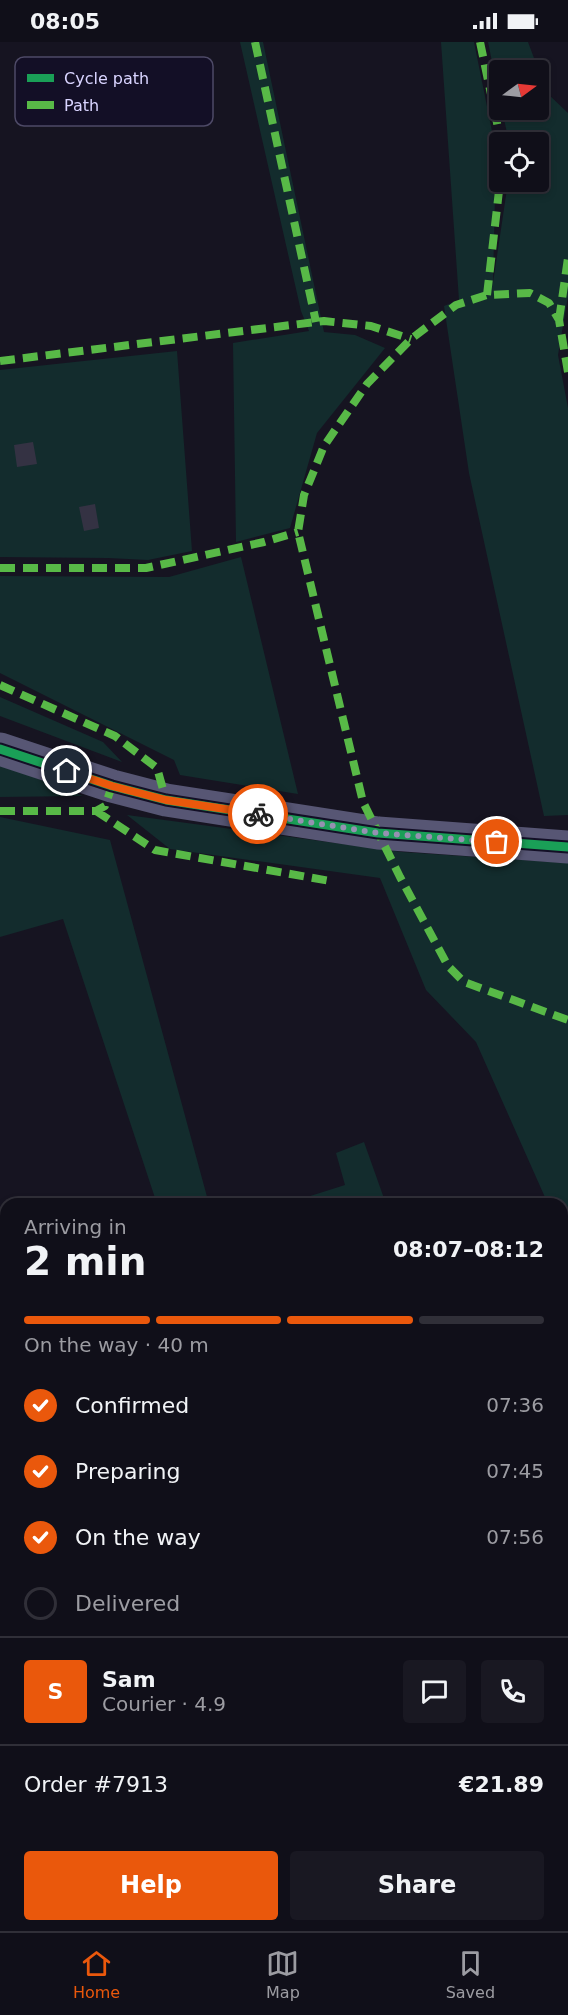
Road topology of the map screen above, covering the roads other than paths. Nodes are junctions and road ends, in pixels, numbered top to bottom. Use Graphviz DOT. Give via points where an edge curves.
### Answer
graph roads {
  1 [pos="0,749"];
  2 [pos="568,847"];
  1 -- 2 [label="street" via="166,800 378,833"];
}
